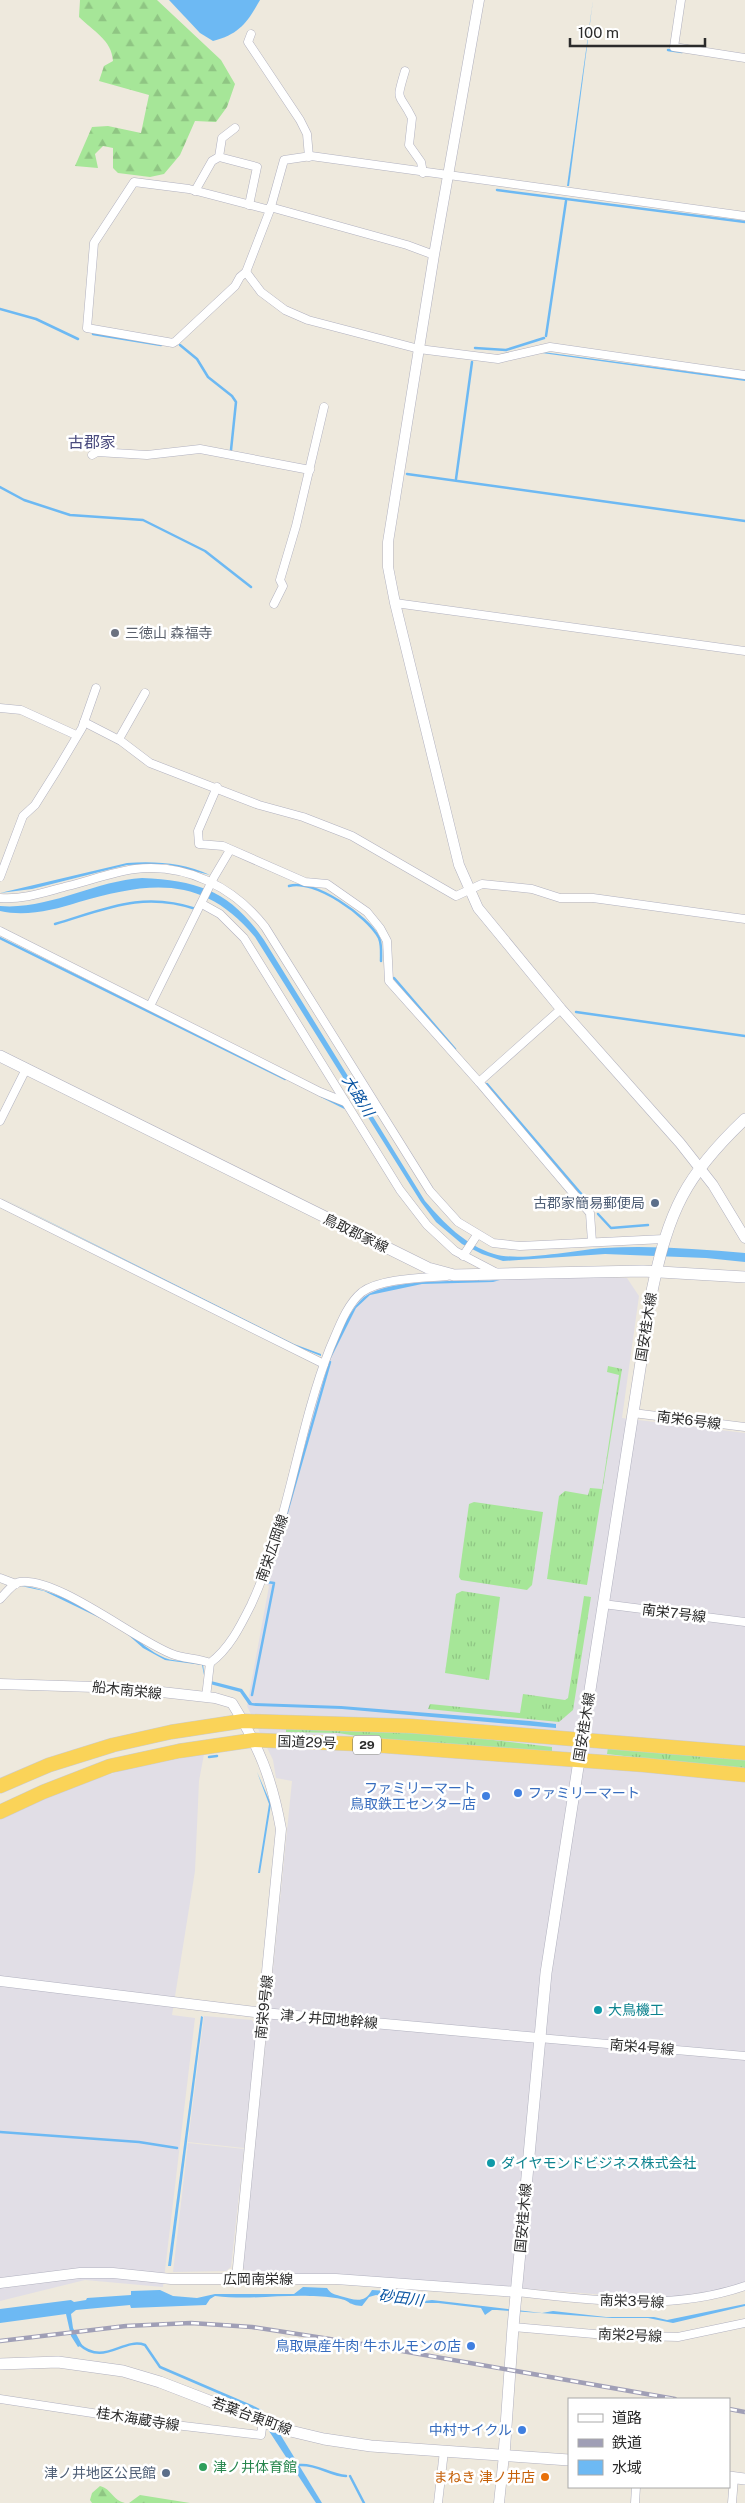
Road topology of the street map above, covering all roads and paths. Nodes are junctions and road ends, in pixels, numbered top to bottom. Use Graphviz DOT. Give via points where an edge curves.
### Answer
graph roads {
  1 [pos="479,0"];
  2 [pos="680,0"];
  3 [pos="251,34"];
  4 [pos="745,58"];
  5 [pos="404,71"];
  6 [pos="235,128"];
  7 [pos="309,157"];
  8 [pos="219,158"];
  9 [pos="423,173"];
  10 [pos="448,177"];
  11 [pos="195,190"];
  12 [pos="249,205"];
  13 [pos="270,209"];
  14 [pos="745,216"];
  15 [pos="434,255"];
  16 [pos="246,272"];
  17 [pos="419,349"];
  18 [pos="745,375"];
  19 [pos="324,407"];
  20 [pos="92,455"];
  21 [pos="310,470"];
  22 [pos="394,603"];
  23 [pos="274,604"];
  24 [pos="745,651"];
  25 [pos="96,688"];
  26 [pos="145,693"];
  27 [pos="0,708"];
  28 [pos="84,722"];
  29 [pos="76,736"];
  30 [pos="119,739"];
  31 [pos="217,787"];
  32 [pos="230,850"];
  33 [pos="0,877"];
  34 [pos="211,882"];
  35 [pos="470,888"];
  36 [pos="0,898"];
  37 [pos="202,904"];
  38 [pos="745,919"];
  39 [pos="0,931"];
  40 [pos="150,1006"];
  41 [pos="561,1009"];
  42 [pos="0,1056"];
  43 [pos="26,1069"];
  44 [pos="480,1082"];
  45 [pos="346,1102"];
  46 [pos="745,1119"];
  47 [pos="0,1121"];
  48 [pos="740,1127"];
  49 [pos="700,1167"];
  50 [pos="0,1203"];
  51 [pos="477,1235"];
  52 [pos="745,1238"];
  53 [pos="592,1242"];
  54 [pos="663,1242"];
  55 [pos="463,1256"];
  56 [pos="658,1266"];
  57 [pos="498,1274"];
  58 [pos="454,1276"];
  59 [pos="745,1277"];
  60 [pos="324,1364"];
  61 [pos="633,1413"];
  62 [pos="745,1427"];
  63 [pos="0,1578"];
  64 [pos="16,1584"];
  65 [pos="0,1599"];
  66 [pos="603,1604"];
  67 [pos="745,1622"];
  68 [pos="210,1663"];
  69 [pos="0,1684"];
  70 [pos="206,1697"];
  71 [pos="243,1721"];
  72 [pos="254,1740"];
  73 [pos="582,1741"];
  74 [pos="745,1753"];
  75 [pos="579,1762"];
  76 [pos="745,1775"];
  77 [pos="0,1786"];
  78 [pos="0,1812"];
  79 [pos="0,1981"];
  80 [pos="263,2014"];
  81 [pos="539,2038"];
  82 [pos="745,2056"];
  83 [pos="237,2278"];
  84 [pos="0,2283"];
  85 [pos="745,2286"];
  86 [pos="516,2295"];
  87 [pos="513,2324"];
  88 [pos="745,2324"];
  89 [pos="0,2364"];
  90 [pos="0,2399"];
  91 [pos="263,2421"];
  92 [pos="444,2451"];
  93 [pos="504,2455"];
  94 [pos="568,2460"];
  95 [pos="736,2478"];
  96 [pos="636,2488"];
  97 [pos="438,2503"];
  98 [pos="499,2503"];
  99 [pos="635,2503"];
  100 [pos="732,2503"];
  1 -- 10 [label="street"];
  2 -- 4 [label="street" via="674,48"];
  3 -- 7 [label="street" via="248,42 307,134"];
  5 -- 9 [label="street" via="399,99 412,118 409,145 421,162"];
  6 -- 8 [label="street" via="222,138"];
  7 -- 9 [label="street"];
  7 -- 13 [label="street" via="284,160"];
  8 -- 11 [label="street" via="212,161"];
  8 -- 12 [label="street" via="257,167"];
  9 -- 10 [label="street"];
  10 -- 14 [label="street"];
  10 -- 15 [label="street"];
  11 -- 12 [label="street"];
  11 -- 16 [label="street" via="134,182 94,243 87,328 173,344"];
  12 -- 13 [label="street"];
  13 -- 15 [label="street"];
  13 -- 16 [label="street"];
  15 -- 17 [label="street"];
  16 -- 17 [label="street" via="262,292 285,310 308,320"];
  17 -- 18 [label="street" via="498,359 550,347"];
  17 -- 22 [label="street" via="388,542"];
  19 -- 21 [label="street"];
  20 -- 21 [label="street" via="97,452 147,455 200,449"];
  21 -- 23 [label="street" via="280,580 283,586"];
  22 -- 24 [label="street"];
  22 -- 35 [label="street" via="459,865"];
  25 -- 28 [label="street"];
  26 -- 30 [label="street"];
  27 -- 29 [label="street" via="21,710"];
  28 -- 29 [label="street"];
  28 -- 30 [label="street"];
  29 -- 33 [label="street" via="41,798 23,816"];
  30 -- 31 [label="street" via="150,763"];
  31 -- 32 [label="street" via="198,831 198,844"];
  31 -- 35 [label="street" via="259,805 332,827 456,896"];
  32 -- 34 [label="street"];
  32 -- 44 [label="street" via="305,882 327,884 367,912 387,941 389,981"];
  34 -- 36 [label="street" via="190,874 136,869 28,896"];
  34 -- 37 [label="street"];
  34 -- 51 [label="street" via="239,899 265,927 430,1192 450,1215"];
  35 -- 38 [label="street" via="482,884 532,889 560,898 593,898"];
  35 -- 41 [label="street" via="478,908"];
  37 -- 40 [label="street"];
  37 -- 45 [label="street" via="220,914 244,938"];
  39 -- 40 [label="street"];
  40 -- 45 [label="street"];
  41 -- 44 [label="street"];
  41 -- 49 [label="street"];
  42 -- 43 [label="main road, 鳥取郡家線"];
  43 -- 47 [label="street"];
  43 -- 58 [label="main road, 鳥取郡家線" via="347,1229 428,1268"];
  44 -- 53 [label="street" via="590,1213"];
  45 -- 55 [label="street" via="416,1212"];
  46 -- 48 [label="main road, 国安桂木線"];
  48 -- 49 [label="main road, 国安桂木線" via="715,1147"];
  49 -- 52 [label="street"];
  49 -- 54 [label="main road, 国安桂木線" via="675,1208"];
  50 -- 60 [label="street"];
  51 -- 53 [label="street" via="492,1243 520,1246"];
  51 -- 55 [label="street"];
  53 -- 54 [label="street"];
  54 -- 56 [label="main road, 国安桂木線"];
  55 -- 57 [label="street"];
  56 -- 57 [label="main road, 鳥取郡家線"];
  56 -- 59 [label="main road, 鳥取郡家線"];
  56 -- 61 [label="main road, 国安桂木線"];
  57 -- 58 [label="main road, 鳥取郡家線"];
  58 -- 60 [label="street, 南栄広岡線" via="374,1286 361,1293 339,1326"];
  60 -- 68 [label="street, 南栄広岡線" via="267,1568 235,1634"];
  61 -- 62 [label="street, 南栄6号線"];
  61 -- 66 [label="main road, 国安桂木線"];
  63 -- 64 [label="street"];
  64 -- 65 [label="street"];
  64 -- 68 [label="street" via="46,1585 173,1654"];
  66 -- 67 [label="street, 南栄7号線"];
  66 -- 73 [label="main road, 国安桂木線"];
  68 -- 70 [label="street"];
  69 -- 70 [label="street, 船木南栄線" via="126,1688"];
  70 -- 71 [label="street, 船木南栄線" via="232,1703"];
  71 -- 72 [label="street, 南栄9号線"];
  71 -- 73 [label="highway, 国道29号 / 29" via="411,1726"];
  71 -- 77 [label="highway, 国道29号 / 29" via="113,1745 49,1765"];
  72 -- 75 [label="highway, 国道29号 / 29" via="358,1744"];
  72 -- 78 [label="highway, 国道29号 / 29" via="110,1766"];
  72 -- 80 [label="street, 南栄9号線" via="275,1792 282,1829"];
  73 -- 74 [label="highway, 国道29号 / 29"];
  73 -- 75 [label="main road, 国安桂木線"];
  75 -- 76 [label="highway, 国道29号 / 29"];
  75 -- 81 [label="main road, 国安桂木線"];
  79 -- 80 [label="street, 津ノ井団地幹線"];
  80 -- 81 [label="street, 津ノ井団地幹線"];
  80 -- 83 [label="street, 南栄9号線"];
  81 -- 82 [label="street, 南栄4号線"];
  81 -- 86 [label="main road, 国安桂木線"];
  83 -- 84 [label="street, 広岡南栄線" via="172,2279 80,2273"];
  83 -- 86 [label="street, 広岡南栄線" via="336,2279"];
  85 -- 86 [label="street, 南栄3号線" via="677,2302 622,2303"];
  86 -- 87 [label="main road, 国安桂木線"];
  87 -- 88 [label="street, 南栄2号線" via="606,2335 678,2337"];
  87 -- 93 [label="main road, 国安桂木線"];
  89 -- 91 [label="main road, 若葉台東町線" via="58,2362 123,2371"];
  90 -- 91 [label="street, 桂木海蔵寺線" via="261,2436"];
  91 -- 92 [label="main road, 若葉台東町線" via="324,2439"];
  92 -- 93 [label="main road, 若葉台東町線"];
  92 -- 97 [label="street"];
  93 -- 94 [label="main road, 若葉台東町線"];
  93 -- 98 [label="street"];
  95 -- 100 [label="street"];
  96 -- 99 [label="street"];
}
